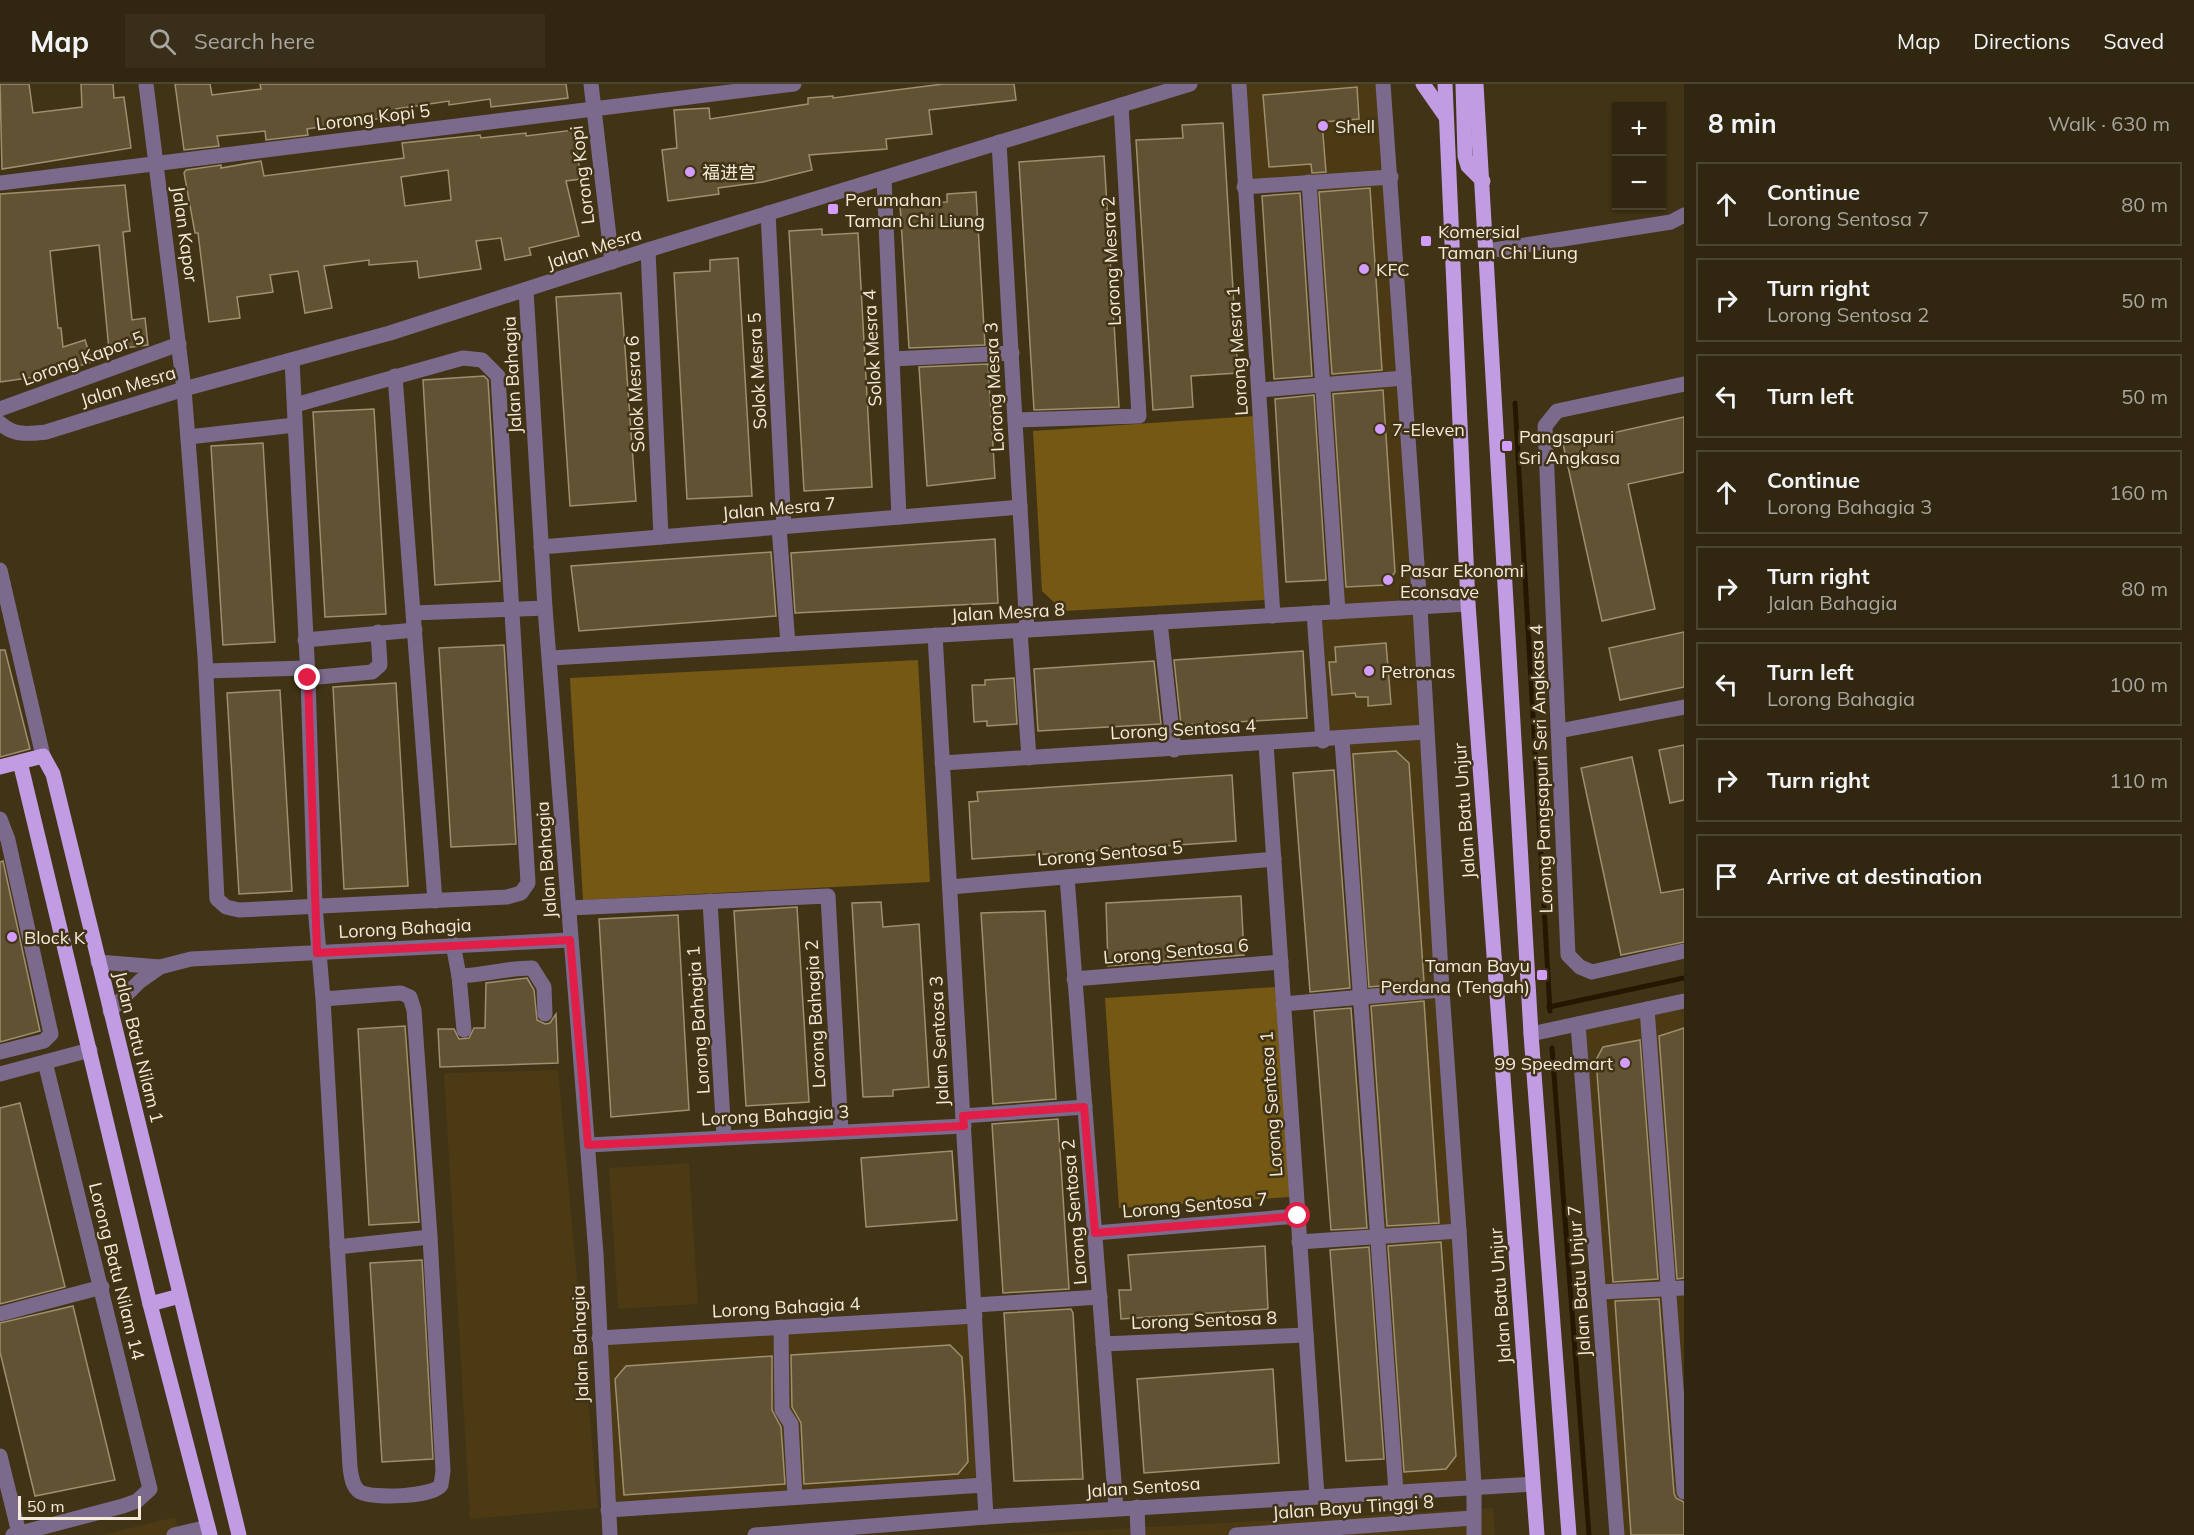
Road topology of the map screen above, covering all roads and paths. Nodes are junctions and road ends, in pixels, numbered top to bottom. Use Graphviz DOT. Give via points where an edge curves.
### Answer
graph roads {
  1 [pos="146,84"];
  2 [pos="591,84"];
  3 [pos="794,84"];
  4 [pos="1190,84"];
  5 [pos="1239,84"];
  6 [pos="1383,84"];
  7 [pos="1423,84"];
  8 [pos="1445,84"];
  9 [pos="1463,84"];
  10 [pos="1476,84"];
  11 [pos="1138,92"];
  12 [pos="1121,105"];
  13 [pos="595,111"];
  14 [pos="1446,117"];
  15 [pos="999,142"];
  16 [pos="155,162"];
  17 [pos="1391,177"];
  18 [pos="884,178"];
  19 [pos="1309,182"];
  20 [pos="1483,182"];
  21 [pos="0,183"];
  22 [pos="1244,187"];
  23 [pos="768,213"];
  24 [pos="1684,215"];
  25 [pos="648,250"];
  26 [pos="1487,251"];
  27 [pos="612,262"];
  28 [pos="526,290"];
  29 [pos="179,344"];
  30 [pos="1012,353"];
  31 [pos="892,359"];
  32 [pos="292,360"];
  33 [pos="395,375"];
  34 [pos="1404,378"];
  35 [pos="1322,383"];
  36 [pos="1684,384"];
  37 [pos="184,389"];
  38 [pos="1260,390"];
  39 [pos="295,405"];
  40 [pos="0,409"];
  41 [pos="1015,420"];
  42 [pos="295,425"];
  43 [pos="4,426"];
  44 [pos="188,437"];
  45 [pos="1020,507"];
  46 [pos="899,517"];
  47 [pos="782,527"];
  48 [pos="661,537"];
  49 [pos="541,547"];
  50 [pos="0,570"];
  51 [pos="1468,604"];
  52 [pos="1420,607"];
  53 [pos="545,608"];
  54 [pos="512,609"];
  55 [pos="5,612"];
  56 [pos="1338,612"];
  57 [pos="414,613"];
  58 [pos="1314,613"];
  59 [pos="1273,616"];
  60 [pos="1160,622"];
  61 [pos="415,630"];
  62 [pos="1023,630"];
  63 [pos="378,632"];
  64 [pos="935,635"];
  65 [pos="305,639"];
  66 [pos="788,644"];
  67 [pos="551,658"];
  68 [pos="206,671"];
  69 [pos="307,673"];
  70 [pos="1684,707"];
  71 [pos="1559,731"];
  72 [pos="1426,732"];
  73 [pos="1342,740"];
  74 [pos="1323,741"];
  75 [pos="1266,744"];
  76 [pos="1174,750"];
  77 [pos="43,756"];
  78 [pos="1029,758"];
  79 [pos="20,762"];
  80 [pos="942,763"];
  81 [pos="0,767"];
  82 [pos="0,819"];
  83 [pos="1274,859"];
  84 [pos="1066,877"];
  85 [pos="950,887"];
  86 [pos="435,901"];
  87 [pos="710,901"];
  88 [pos="315,906"];
  89 [pos="569,908"];
  90 [pos="570,940"];
  91 [pos="453,944"];
  92 [pos="1684,951"];
  93 [pos="317,953"];
  94 [pos="98,962"];
  95 [pos="1281,962"];
  96 [pos="160,967"];
  97 [pos="459,975"];
  98 [pos="1074,979"];
  99 [pos="1442,990"];
  100 [pos="1362,998"];
  101 [pos="323,999"];
  102 [pos="1684,1001"];
  103 [pos="1283,1004"];
  104 [pos="1647,1009"];
  105 [pos="110,1011"];
  106 [pos="545,1014"];
  107 [pos="1578,1024"];
  108 [pos="464,1030"];
  109 [pos="1531,1034"];
  110 [pos="90,1050"];
  111 [pos="0,1052"];
  112 [pos="45,1062"];
  113 [pos="0,1074"];
  114 [pos="1084,1107"];
  115 [pos="963,1121"];
  116 [pos="842,1131"];
  117 [pos="724,1137"];
  118 [pos="588,1145"];
  119 [pos="1298,1216"];
  120 [pos="1460,1231"];
  121 [pos="1095,1233"];
  122 [pos="1379,1236"];
  123 [pos="430,1237"];
  124 [pos="1299,1242"];
  125 [pos="337,1247"];
  126 [pos="102,1287"];
  127 [pos="1684,1288"];
  128 [pos="1667,1289"];
  129 [pos="1599,1292"];
  130 [pos="180,1296"];
  131 [pos="1100,1297"];
  132 [pos="150,1304"];
  133 [pos="975,1310"];
  134 [pos="0,1314"];
  135 [pos="781,1327"];
  136 [pos="1306,1335"];
  137 [pos="599,1338"];
  138 [pos="1103,1344"];
  139 [pos="0,1456"];
  140 [pos="1533,1484"];
  141 [pos="984,1485"];
  142 [pos="1474,1486"];
  143 [pos="1396,1492"];
  144 [pos="1684,1492"];
  145 [pos="795,1497"];
  146 [pos="1317,1497"];
  147 [pos="1137,1507"];
  148 [pos="1116,1508"];
  149 [pos="608,1510"];
  150 [pos="986,1516"];
  151 [pos="1473,1518"];
  152 [pos="1389,1529"];
  153 [pos="209,1531"];
  154 [pos="1303,1533"];
  155 [pos="16,1534"];
  156 [pos="174,1535"];
  157 [pos="239,1535"];
  158 [pos="610,1535"];
  159 [pos="755,1535"];
  160 [pos="1138,1535"];
  161 [pos="1236,1535"];
  162 [pos="1474,1535"];
  163 [pos="1537,1535"];
  164 [pos="1569,1535"];
  165 [pos="1617,1535"];
  1 -- 16 [label="street, Jalan Kapor"];
  2 -- 13 [label="street, Lorong Kopi"];
  3 -- 13 [label="street, Lorong Kopi 5"];
  4 -- 11 [label="street, Jalan Mesra"];
  5 -- 22 [label="street, Lorong Mesra 1"];
  6 -- 17 [label="street, Jalan Batu Unjur"];
  7 -- 14 [label="main road"];
  8 -- 14 [label="main road, Jalan Batu Unjur"];
  9 -- 20 [label="main road" via="1468,166"];
  10 -- 20 [label="main road"];
  11 -- 12 [label="street, Jalan Mesra"];
  12 -- 15 [label="street, Jalan Mesra"];
  12 -- 41 [label="street, Lorong Mesra 2" via="1139,416"];
  13 -- 16 [label="street, Lorong Kopi 5"];
  13 -- 27 [label="street, Lorong Kopi"];
  14 -- 51 [label="main road, Jalan Batu Unjur"];
  15 -- 18 [label="street, Jalan Mesra"];
  15 -- 30 [label="street, Lorong Mesra 3"];
  16 -- 21 [label="street, Lorong Kopi 5"];
  16 -- 29 [label="street, Jalan Kapor"];
  17 -- 19 [label="street"];
  17 -- 34 [label="street, Jalan Batu Unjur"];
  18 -- 23 [label="street, Jalan Mesra"];
  18 -- 31 [label="street, Solok Mesra 4"];
  19 -- 22 [label="street"];
  19 -- 35 [label="street"];
  20 -- 26 [label="main road"];
  22 -- 38 [label="street, Lorong Mesra 1"];
  23 -- 25 [label="street, Jalan Mesra"];
  23 -- 47 [label="street, Solok Mesra 5"];
  24 -- 26 [label="street" via="1671,222"];
  25 -- 27 [label="street, Jalan Mesra"];
  25 -- 48 [label="street, Solok Mesra 6"];
  26 -- 109 [label="main road"];
  27 -- 28 [label="street, Jalan Mesra"];
  28 -- 32 [label="street, Jalan Mesra"];
  28 -- 49 [label="street, Jalan Bahagia"];
  29 -- 37 [label="street, Jalan Kapor"];
  29 -- 40 [label="street, Lorong Kapor 5"];
  30 -- 31 [label="street"];
  30 -- 41 [label="street, Lorong Mesra 3"];
  31 -- 46 [label="street, Solok Mesra 4"];
  32 -- 37 [label="street, Jalan Mesra"];
  32 -- 39 [label="street"];
  33 -- 39 [label="street"];
  33 -- 54 [label="street" via="463,358 482,360 498,376"];
  33 -- 57 [label="street"];
  34 -- 35 [label="street"];
  34 -- 52 [label="street, Jalan Batu Unjur"];
  35 -- 38 [label="street"];
  35 -- 56 [label="street"];
  36 -- 71 [label="street, Lorong Pangsapuri Seri Angkasa 4" via="1557,411 1545,426"];
  37 -- 43 [label="street, Jalan Mesra" via="46,432 23,434"];
  37 -- 44 [label="street, Jalan Kapor"];
  38 -- 59 [label="street, Lorong Mesra 1"];
  39 -- 42 [label="street"];
  41 -- 45 [label="street, Lorong Mesra 3"];
  42 -- 44 [label="street"];
  42 -- 65 [label="street"];
  44 -- 68 [label="street, Jalan Kapor"];
  45 -- 46 [label="street, Jalan Mesra 7"];
  45 -- 62 [label="street, Lorong Mesra 3"];
  46 -- 47 [label="street, Jalan Mesra 7"];
  47 -- 48 [label="street, Jalan Mesra 7"];
  47 -- 66 [label="street, Solok Mesra 5"];
  48 -- 49 [label="street, Jalan Mesra 7"];
  49 -- 53 [label="street, Jalan Bahagia"];
  50 -- 55 [label="street, Jalan Batu Nilam 1"];
  51 -- 52 [label="street, Jalan Mesra 8"];
  51 -- 140 [label="main road, Jalan Batu Unjur"];
  52 -- 56 [label="street, Jalan Mesra 8"];
  52 -- 72 [label="street, Jalan Batu Unjur"];
  53 -- 54 [label="street"];
  53 -- 67 [label="street, Jalan Bahagia"];
  54 -- 57 [label="street"];
  54 -- 86 [label="street" via="528,883 521,893 507,897"];
  55 -- 77 [label="street, Jalan Batu Nilam 1"];
  56 -- 58 [label="street, Jalan Mesra 8"];
  57 -- 61 [label="street"];
  58 -- 59 [label="street, Jalan Mesra 8"];
  58 -- 74 [label="street"];
  59 -- 60 [label="street, Jalan Mesra 8"];
  60 -- 62 [label="street, Jalan Mesra 8"];
  60 -- 76 [label="street"];
  61 -- 63 [label="street"];
  61 -- 86 [label="street"];
  62 -- 64 [label="street, Jalan Mesra 8"];
  62 -- 78 [label="street, Lorong Mesra 3"];
  63 -- 65 [label="street"];
  63 -- 69 [label="street" via="380,665 372,672"];
  64 -- 66 [label="street, Jalan Mesra 8"];
  64 -- 80 [label="street, Jalan Sentosa 3"];
  65 -- 69 [label="street"];
  66 -- 67 [label="street, Jalan Mesra 8"];
  67 -- 89 [label="street, Jalan Bahagia"];
  68 -- 69 [label="street"];
  68 -- 88 [label="street, Jalan Kapor" via="218,899 226,907 239,910"];
  69 -- 88 [label="street"];
  70 -- 71 [label="street"];
  71 -- 92 [label="street, Lorong Pangsapuri Seri Angkasa 4" via="1568,955 1580,967 1593,972"];
  72 -- 73 [label="street, Lorong Sentosa 4"];
  72 -- 99 [label="street, Jalan Batu Unjur"];
  73 -- 74 [label="street, Lorong Sentosa 4"];
  73 -- 100 [label="street"];
  74 -- 75 [label="street, Lorong Sentosa 4"];
  75 -- 76 [label="street, Lorong Sentosa 4"];
  75 -- 83 [label="street, Lorong Sentosa 1"];
  76 -- 78 [label="street, Lorong Sentosa 4"];
  77 -- 79 [label="main road"];
  77 -- 94 [label="main road, Jalan Batu Nilam 1" via="55,781"];
  78 -- 80 [label="street, Lorong Sentosa 4"];
  79 -- 81 [label="main road"];
  79 -- 110 [label="main road"];
  80 -- 85 [label="street, Jalan Sentosa 3"];
  82 -- 111 [label="street" via="51,1034 45,1041"];
  83 -- 84 [label="street, Lorong Sentosa 5"];
  83 -- 95 [label="street, Lorong Sentosa 1"];
  84 -- 85 [label="street, Lorong Sentosa 5"];
  84 -- 98 [label="street, Lorong Sentosa 2"];
  85 -- 115 [label="street, Jalan Sentosa 3"];
  86 -- 88 [label="street"];
  87 -- 89 [label="street"];
  87 -- 116 [label="street, Lorong Bahagia 2" via="828,896"];
  87 -- 117 [label="street, Lorong Bahagia 1"];
  88 -- 93 [label="street"];
  89 -- 90 [label="street, Jalan Bahagia"];
  90 -- 91 [label="street, Lorong Bahagia"];
  90 -- 118 [label="street, Jalan Bahagia"];
  91 -- 93 [label="street, Lorong Bahagia"];
  91 -- 97 [label="street"];
  93 -- 96 [label="street, Lorong Bahagia" via="191,959"];
  93 -- 101 [label="street"];
  94 -- 96 [label="street, Lorong Bahagia"];
  94 -- 105 [label="main road, Jalan Batu Nilam 1"];
  95 -- 98 [label="street, Lorong Sentosa 6"];
  95 -- 103 [label="street, Lorong Sentosa 1"];
  96 -- 105 [label="street"];
  97 -- 106 [label="street" via="532,968 544,987"];
  97 -- 108 [label="street"];
  98 -- 114 [label="street, Lorong Sentosa 2"];
  99 -- 100 [label="street"];
  99 -- 120 [label="street, Jalan Batu Unjur"];
  100 -- 103 [label="street"];
  100 -- 122 [label="street"];
  101 -- 123 [label="street" via="401,993 410,997"];
  101 -- 125 [label="street"];
  102 -- 104 [label="street"];
  103 -- 119 [label="street, Lorong Sentosa 1"];
  104 -- 107 [label="street"];
  104 -- 128 [label="street"];
  105 -- 130 [label="main road, Jalan Batu Nilam 1"];
  107 -- 109 [label="street"];
  107 -- 129 [label="street, Jalan Batu Unjur 7"];
  109 -- 164 [label="main road"];
  110 -- 112 [label="street"];
  110 -- 132 [label="main road"];
  112 -- 113 [label="street"];
  112 -- 126 [label="street, Lorong Batu Nilam 14"];
  114 -- 115 [label="street, Lorong Bahagia 3"];
  114 -- 121 [label="street, Lorong Sentosa 2"];
  115 -- 116 [label="street, Lorong Bahagia 3"];
  115 -- 133 [label="street, Jalan Sentosa 3"];
  116 -- 117 [label="street, Lorong Bahagia 3"];
  117 -- 118 [label="street, Lorong Bahagia 3"];
  118 -- 137 [label="street, Jalan Bahagia"];
  119 -- 121 [label="street, Lorong Sentosa 7"];
  119 -- 124 [label="street, Lorong Sentosa 1"];
  120 -- 122 [label="street"];
  120 -- 142 [label="street, Jalan Batu Unjur"];
  121 -- 131 [label="street, Lorong Sentosa 2"];
  122 -- 124 [label="street"];
  122 -- 143 [label="street"];
  123 -- 125 [label="street"];
  123 -- 125 [label="street" via="443,1471 441,1485 430,1492 372,1496 358,1491 352,1481"];
  124 -- 136 [label="street, Lorong Sentosa 1"];
  126 -- 134 [label="street"];
  126 -- 155 [label="street, Lorong Batu Nilam 14" via="150,1489 137,1501"];
  127 -- 128 [label="street"];
  128 -- 129 [label="street"];
  128 -- 144 [label="street"];
  129 -- 165 [label="street, Jalan Batu Unjur 7"];
  130 -- 132 [label="main road"];
  130 -- 157 [label="main road, Jalan Batu Nilam 1"];
  131 -- 133 [label="street, Lorong Bahagia 4"];
  131 -- 138 [label="street, Lorong Sentosa 2"];
  132 -- 153 [label="main road"];
  133 -- 135 [label="street, Lorong Bahagia 4"];
  133 -- 141 [label="street, Jalan Sentosa 3"];
  135 -- 137 [label="street, Lorong Bahagia 4"];
  135 -- 145 [label="street" via="782,1410 791,1424"];
  136 -- 138 [label="street, Lorong Sentosa 8"];
  136 -- 146 [label="street, Lorong Sentosa 1"];
  137 -- 149 [label="street, Jalan Bahagia"];
  138 -- 148 [label="street, Lorong Sentosa 2"];
  139 -- 155 [label="street"];
  140 -- 142 [label="street, Jalan Sentosa"];
  140 -- 163 [label="main road, Jalan Batu Unjur"];
  141 -- 145 [label="street"];
  141 -- 150 [label="street, Jalan Sentosa 3"];
  142 -- 143 [label="street, Jalan Sentosa"];
  142 -- 151 [label="street, Jalan Batu Unjur"];
  143 -- 146 [label="street, Jalan Sentosa"];
  145 -- 149 [label="street"];
  146 -- 147 [label="street, Jalan Sentosa"];
  147 -- 148 [label="street, Jalan Sentosa"];
  147 -- 160 [label="street"];
  148 -- 150 [label="street, Jalan Sentosa"];
  149 -- 158 [label="street, Jalan Bahagia"];
  150 -- 159 [label="street, Jalan Sentosa"];
  151 -- 152 [label="street, Jalan Bayu Tinggi 8"];
  151 -- 162 [label="street, Jalan Batu Unjur"];
  152 -- 154 [label="street, Jalan Bayu Tinggi 8"];
  153 -- 156 [label="street"];
  154 -- 161 [label="street, Jalan Bayu Tinggi 8"];
}
